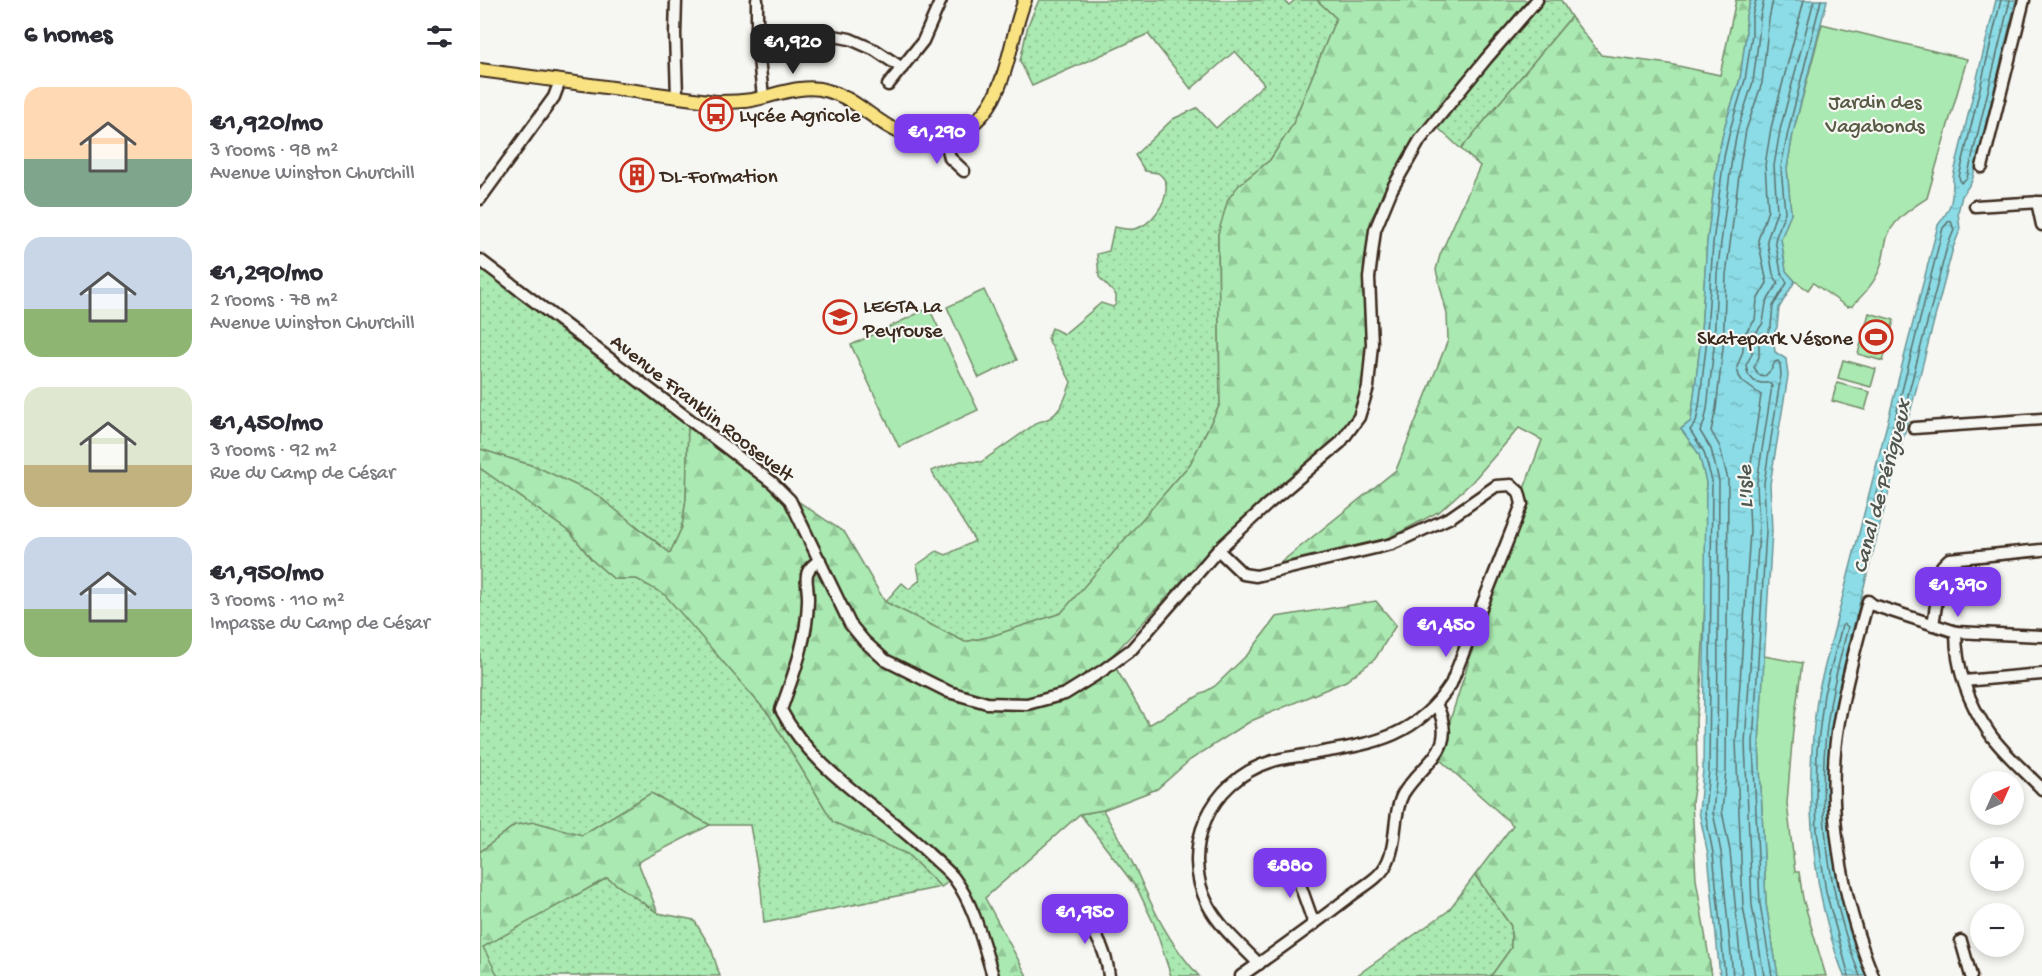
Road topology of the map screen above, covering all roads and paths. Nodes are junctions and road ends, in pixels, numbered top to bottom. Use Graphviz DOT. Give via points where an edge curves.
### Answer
graph roads {
  1 [pos="676,0"];
  2 [pos="757,0"];
  3 [pos="941,0"];
  4 [pos="1025,0"];
  5 [pos="1537,0"];
  6 [pos="2024,0"];
  7 [pos="757,39"];
  8 [pos="902,68"];
  9 [pos="480,70"];
  10 [pos="560,81"];
  11 [pos="888,85"];
  12 [pos="677,96"];
  13 [pos="763,98"];
  14 [pos="945,137"];
  15 [pos="1982,167"];
  16 [pos="964,171"];
  17 [pos="480,200"];
  18 [pos="2039,202"];
  19 [pos="1975,206"];
  20 [pos="2042,225"];
  21 [pos="480,260"];
  22 [pos="2042,419"];
  23 [pos="1914,428"];
  24 [pos="1218,550"];
  25 [pos="2042,550"];
  26 [pos="820,560"];
  27 [pos="1933,625"];
  28 [pos="1956,632"];
  29 [pos="2042,636"];
  30 [pos="2042,674"];
  31 [pos="1964,681"];
  32 [pos="1436,704"];
  33 [pos="2042,789"];
  34 [pos="1293,865"];
  35 [pos="1071,909"];
  36 [pos="1314,924"];
  37 [pos="1961,941"];
  38 [pos="1259,964"];
  39 [pos="993,976"];
  40 [pos="1109,976"];
  41 [pos="1241,976"];
  42 [pos="1873,976"];
  43 [pos="1971,976"];
  1 -- 12 [label="street"];
  2 -- 7 [label="street"];
  3 -- 8 [label="street" via="923,41"];
  4 -- 14 [label="main road" via="1002,78 987,110 969,126"];
  5 -- 24 [label="street, Avenue Franklin Roosevelt" via="1420,140 1392,189 1375,230 1369,278 1371,355 1368,387 1359,417 1340,443"];
  6 -- 15 [label="street"];
  7 -- 8 [label="street" via="824,34 850,39"];
  7 -- 13 [label="street"];
  8 -- 11 [label="street"];
  9 -- 10 [label="main road"];
  10 -- 12 [label="main road"];
  10 -- 17 [label="street" via="554,97"];
  12 -- 13 [label="main road" via="716,102"];
  13 -- 14 [label="main road" via="800,88 828,91 902,133 924,139"];
  14 -- 16 [label="street" via="950,158"];
  18 -- 19 [label="street"];
  18 -- 20 [label="street"];
  21 -- 26 [label="street, Avenue Franklin Roosevelt" via="773,483 790,500"];
  22 -- 23 [label="street"];
  24 -- 26 [label="street, Avenue Franklin Roosevelt" via="1132,649 1065,694 1027,704 987,703 949,692 885,660 850,624"];
  24 -- 32 [label="street" via="1243,574 1256,576 1392,544 1452,517 1496,486 1510,485 1519,492 1522,504 1451,684"];
  25 -- 27 [label="street" via="1949,558 1942,566"];
  26 -- 39 [label="street" via="806,575 804,645 781,710 789,726 823,766 954,878 975,918"];
  27 -- 28 [label="street"];
  27 -- 42 [label="street" via="1868,601 1839,723 1835,802 1840,862 1854,923"];
  28 -- 29 [label="street"];
  28 -- 31 [label="street"];
  30 -- 31 [label="street"];
  31 -- 33 [label="street" via="1969,698 1991,735"];
  32 -- 36 [label="street" via="1444,724 1443,738 1437,756 1402,796 1386,867"];
  32 -- 38 [label="street" via="1415,723 1374,743 1270,762 1245,773 1214,802 1199,839 1196,861 1201,887 1220,923"];
  34 -- 36 [label="street"];
  35 -- 40 [label="street" via="1092,927 1106,958"];
  36 -- 38 [label="street"];
  37 -- 43 [label="street"];
  38 -- 41 [label="street"];
}
